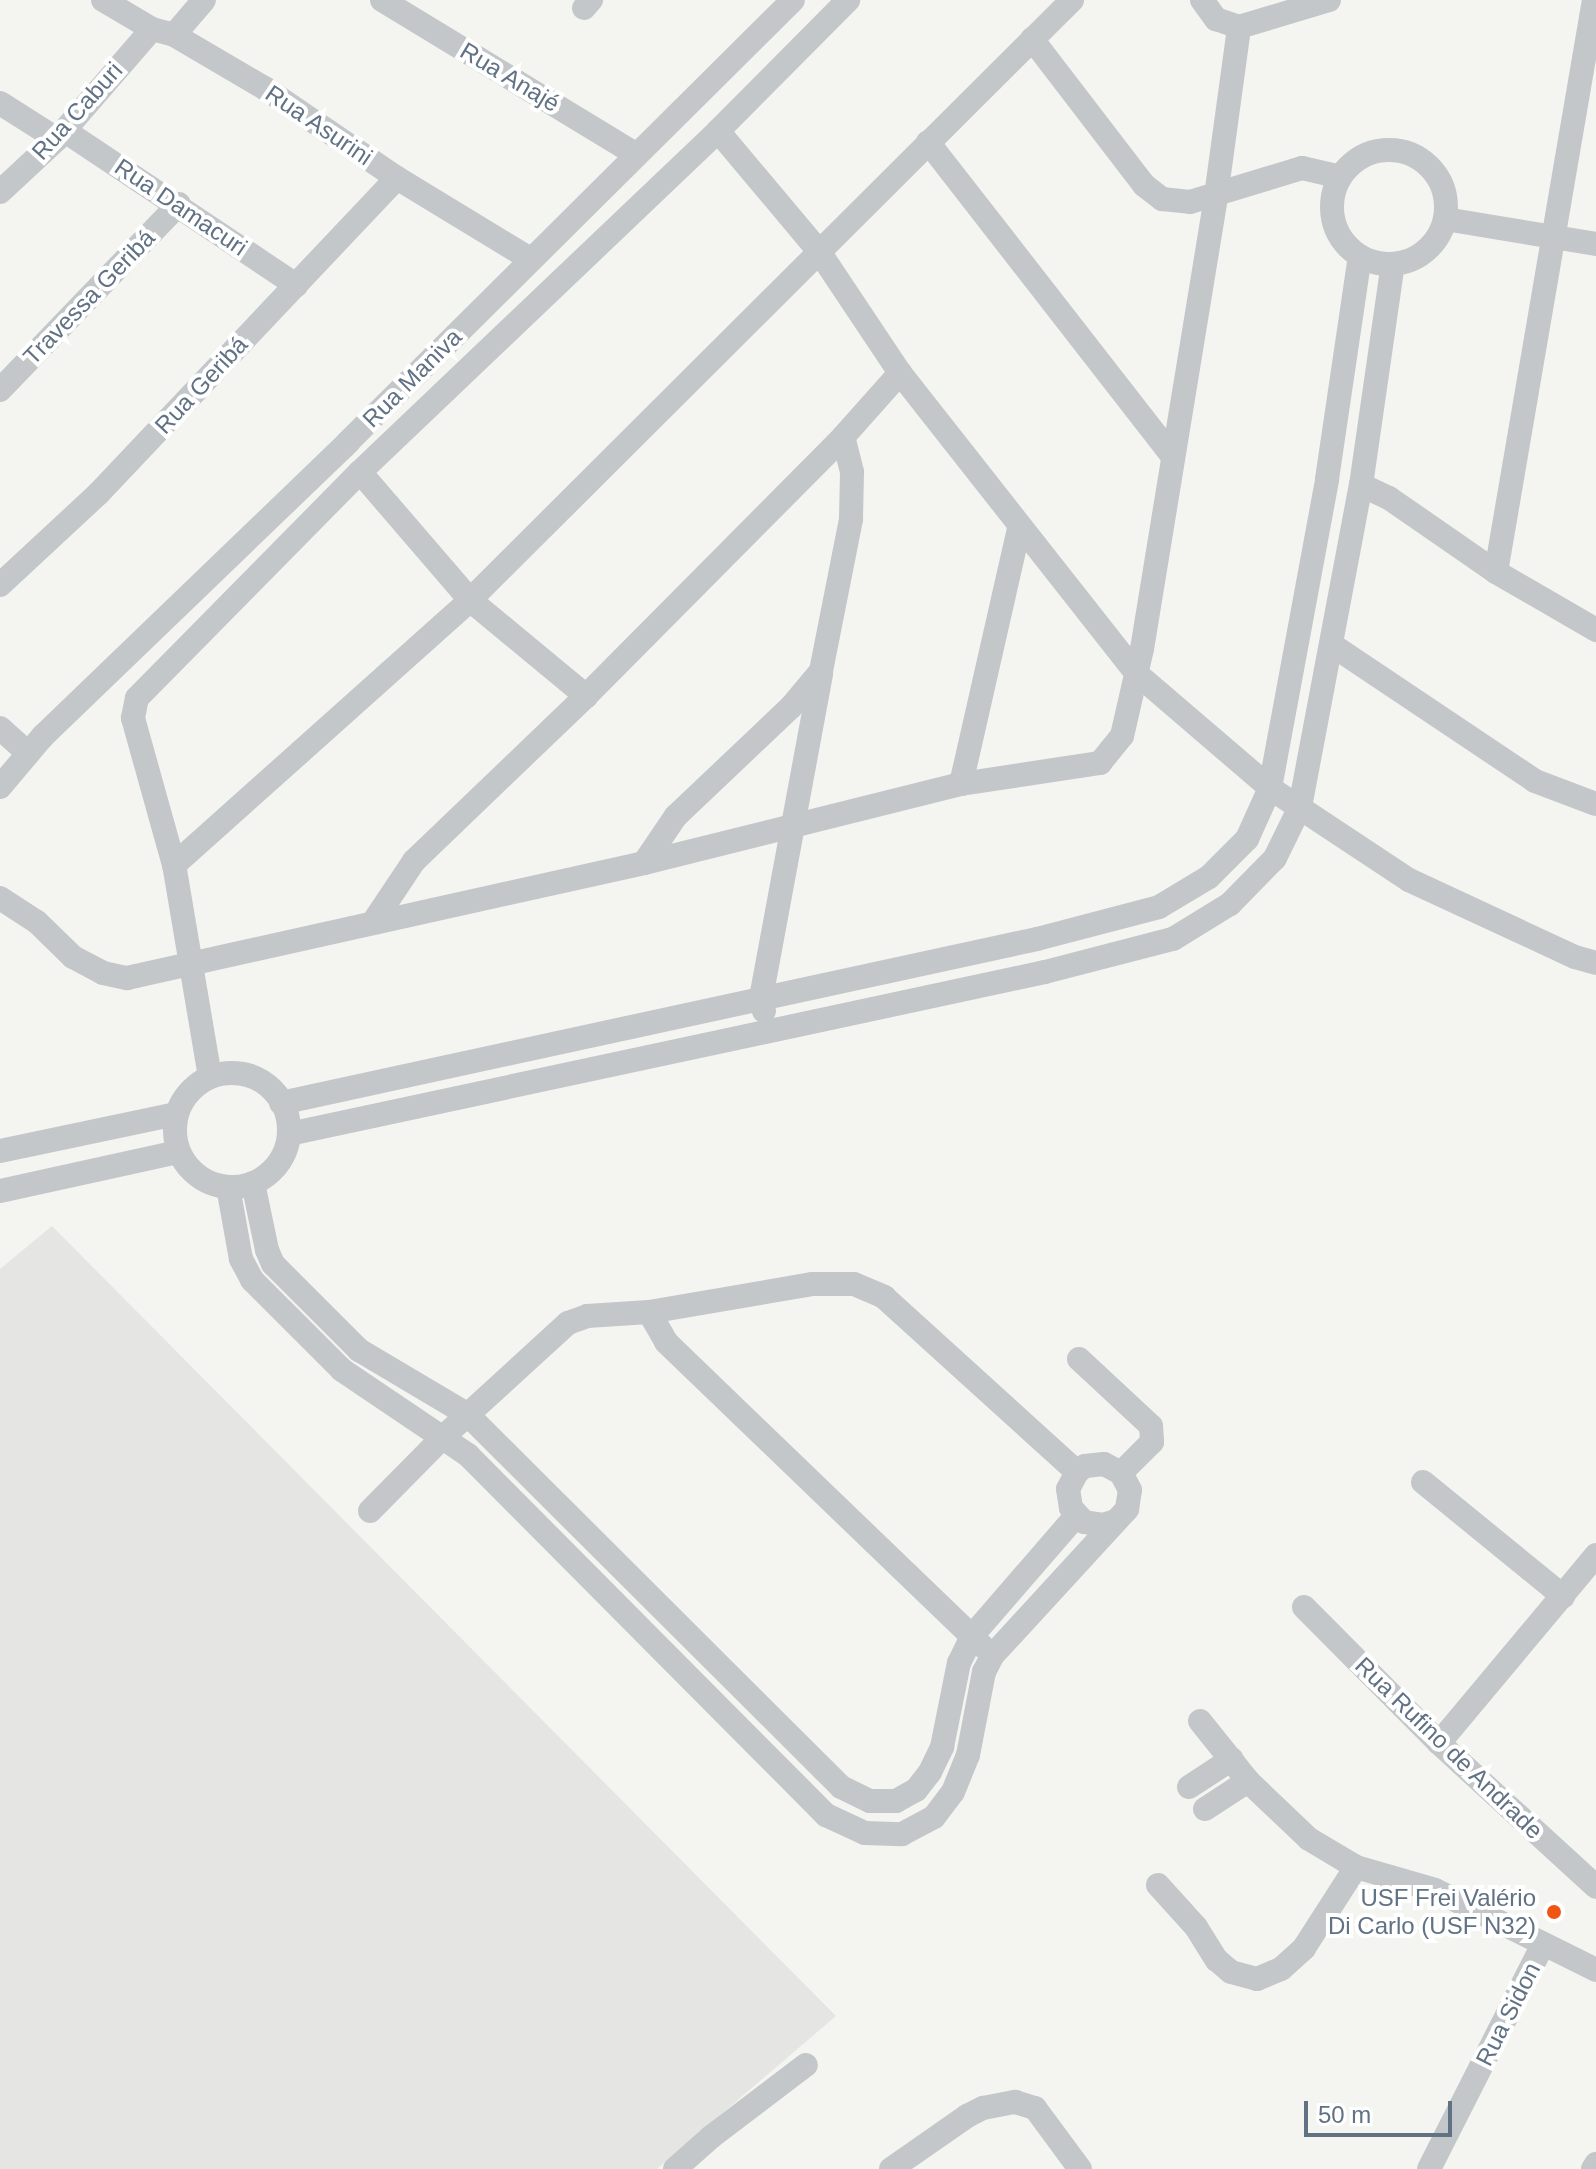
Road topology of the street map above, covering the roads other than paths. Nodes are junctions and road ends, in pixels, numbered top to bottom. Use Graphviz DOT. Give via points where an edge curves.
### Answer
graph roads {
  1 [pos="103,0"];
  2 [pos="204,0"];
  3 [pos="382,0"];
  4 [pos="793,0"];
  5 [pos="848,0"];
  6 [pos="1072,0"];
  7 [pos="1202,0"];
  8 [pos="1329,0"];
  9 [pos="1594,0"];
  10 [pos="1239,27"];
  11 [pos="163,32"];
  12 [pos="1032,39"];
  13 [pos="0,103"];
  14 [pos="718,131"];
  15 [pos="61,135"];
  16 [pos="928,142"];
  17 [pos="637,155"];
  18 [pos="1340,177"];
  19 [pos="397,178"];
  20 [pos="0,192"];
  21 [pos="1216,196"];
  22 [pos="179,204"];
  23 [pos="1445,219"];
  24 [pos="1552,237"];
  25 [pos="1596,244"];
  26 [pos="818,250"];
  27 [pos="1360,256"];
  28 [pos="530,259"];
  29 [pos="1393,264"];
  30 [pos="296,285"];
  31 [pos="900,373"];
  32 [pos="0,390"];
  33 [pos="843,437"];
  34 [pos="1173,457"];
  35 [pos="360,472"];
  36 [pos="1361,485"];
  37 [pos="1019,528"];
  38 [pos="1496,572"];
  39 [pos="0,585"];
  40 [pos="470,600"];
  41 [pos="1596,630"];
  42 [pos="1332,645"];
  43 [pos="821,671"];
  44 [pos="1136,673"];
  45 [pos="586,696"];
  46 [pos="0,728"];
  47 [pos="28,753"];
  48 [pos="961,784"];
  49 [pos="0,787"];
  50 [pos="1270,788"];
  51 [pos="1596,804"];
  52 [pos="1300,807"];
  53 [pos="792,826"];
  54 [pos="644,863"];
  55 [pos="174,865"];
  56 [pos="0,898"];
  57 [pos="374,921"];
  58 [pos="1037,939"];
  59 [pos="193,963"];
  60 [pos="1596,963"];
  61 [pos="1045,972"];
  62 [pos="761,998"];
  63 [pos="768,1031"];
  64 [pos="210,1077"];
  65 [pos="281,1103"];
  66 [pos="176,1114"];
  67 [pos="289,1134"];
  68 [pos="0,1151"];
  69 [pos="178,1152"];
  70 [pos="253,1183"];
  71 [pos="228,1187"];
  72 [pos="0,1191"];
  73 [pos="649,1312"];
  74 [pos="1079,1359"];
  75 [pos="467,1414"];
  76 [pos="442,1438"];
  77 [pos="1077,1472"];
  78 [pos="1121,1473"];
  79 [pos="1423,1482"];
  80 [pos="370,1511"];
  81 [pos="1076,1516"];
  82 [pos="1113,1522"];
  83 [pos="1596,1555"];
  84 [pos="1563,1596"];
  85 [pos="1304,1607"];
  86 [pos="972,1636"];
  87 [pos="992,1656"];
  88 [pos="1200,1721"];
  89 [pos="1439,1743"];
  90 [pos="1232,1759"];
  91 [pos="1248,1781"];
  92 [pos="1189,1787"];
  93 [pos="1205,1809"];
  94 [pos="1356,1867"];
  95 [pos="1158,1885"];
  96 [pos="1595,1885"];
  97 [pos="1543,1944"];
  98 [pos="1596,1970"];
  99 [pos="806,2065"];
  100 [pos="675,2169"];
  101 [pos="891,2169"];
  102 [pos="1080,2169"];
  103 [pos="1429,2169"];
  1 -- 11 [label="street, Rua Asurini"];
  2 -- 11 [label="street, Rua Caburi"];
  3 -- 17 [label="street, Rua Anajé"];
  4 -- 17 [label="street, Rua Maniva"];
  5 -- 14 [label="street"];
  6 -- 12 [label="street"];
  7 -- 10 [label="street" via="1216,19"];
  8 -- 10 [label="street"];
  9 -- 24 [label="street"];
  10 -- 21 [label="street"];
  11 -- 15 [label="street, Rua Caburi"];
  11 -- 19 [label="street, Rua Asurini" via="266,89"];
  12 -- 16 [label="street"];
  12 -- 21 [label="street" via="1144,185 1162,199 1190,202"];
  13 -- 15 [label="street, Rua Damacuri"];
  14 -- 26 [label="street"];
  14 -- 35 [label="street"];
  15 -- 20 [label="street, Rua Caburi"];
  15 -- 22 [label="street, Rua Damacuri"];
  16 -- 26 [label="street"];
  16 -- 34 [label="street"];
  17 -- 28 [label="street, Rua Maniva"];
  18 -- 21 [label="street" via="1302,168"];
  18 -- 23 [label="street" via="1369,153 1407,152 1438,175 1447,199"];
  18 -- 27 [label="street" via="1332,201 1335,227"];
  19 -- 28 [label="street, Rua Asurini"];
  19 -- 30 [label="street, Rua Geribá"];
  21 -- 34 [label="street"];
  22 -- 30 [label="street, Rua Damacuri"];
  22 -- 32 [label="street, Travessa Geribá"];
  23 -- 24 [label="street"];
  23 -- 29 [label="street" via="1439,237 1421,255"];
  24 -- 25 [label="street"];
  24 -- 38 [label="street"];
  26 -- 31 [label="street"];
  26 -- 40 [label="street"];
  27 -- 29 [label="street"];
  27 -- 50 [label="street" via="1327,479"];
  28 -- 47 [label="street, Rua Maniva"];
  29 -- 36 [label="street"];
  30 -- 39 [label="street, Rua Geribá" via="98,494"];
  31 -- 33 [label="street"];
  31 -- 37 [label="street"];
  33 -- 43 [label="street" via="852,472 851,519"];
  33 -- 45 [label="street"];
  34 -- 44 [label="street"];
  35 -- 40 [label="street"];
  35 -- 55 [label="street" via="137,698 133,718"];
  36 -- 38 [label="street" via="1389,498"];
  36 -- 42 [label="street"];
  37 -- 44 [label="street"];
  37 -- 48 [label="street"];
  38 -- 41 [label="street"];
  40 -- 45 [label="street"];
  40 -- 55 [label="street"];
  42 -- 51 [label="street" via="1535,781"];
  42 -- 52 [label="street"];
  43 -- 53 [label="street"];
  43 -- 54 [label="street" via="791,707 676,816"];
  44 -- 48 [label="street" via="1122,736 1100,763"];
  44 -- 50 [label="street"];
  45 -- 57 [label="street" via="414,861"];
  46 -- 47 [label="street"];
  47 -- 49 [label="street, Rua Maniva"];
  48 -- 53 [label="street"];
  50 -- 52 [label="street"];
  50 -- 58 [label="street" via="1247,839 1209,877 1159,907"];
  52 -- 60 [label="street" via="1409,880"];
  52 -- 61 [label="street" via="1275,858 1230,904 1173,939"];
  53 -- 54 [label="street"];
  53 -- 62 [label="street"];
  54 -- 57 [label="street"];
  55 -- 59 [label="street"];
  56 -- 59 [label="street" via="37,922 73,957 103,973 127,978 154,975"];
  57 -- 59 [label="street"];
  58 -- 61 [label="street"];
  58 -- 62 [label="street"];
  59 -- 64 [label="street"];
  61 -- 63 [label="street"];
  62 -- 63 [label="street"];
  62 -- 65 [label="street"];
  63 -- 67 [label="street"];
  64 -- 65 [label="street" via="248,1075 270,1088"];
  64 -- 66 [label="street" via="189,1092"];
  65 -- 67 [label="street"];
  66 -- 68 [label="street"];
  66 -- 69 [label="street"];
  67 -- 70 [label="street" via="274,1168"];
  69 -- 71 [label="street" via="203,1180"];
  69 -- 72 [label="street"];
  70 -- 71 [label="street"];
  70 -- 75 [label="street" via="273,1264 359,1350"];
  71 -- 76 [label="street" via="241,1259 252,1280 342,1370"];
  73 -- 75 [label="street" via="587,1316 568,1323"];
  73 -- 77 [label="street" via="812,1284 854,1284 884,1297"];
  73 -- 86 [label="street" via="666,1342"];
  74 -- 78 [label="street" via="1151,1426 1152,1442"];
  75 -- 76 [label="street"];
  75 -- 86 [label="street" via="841,1787 870,1801 896,1801 916,1790 930,1772 942,1747 959,1663"];
  76 -- 80 [label="street"];
  76 -- 87 [label="street" via="468,1455 826,1815 865,1833 902,1834 934,1817 953,1792 968,1755 984,1672"];
  77 -- 78 [label="street" via="1094,1463"];
  77 -- 81 [label="street" via="1068,1489"];
  78 -- 82 [label="street" via="1130,1500"];
  79 -- 84 [label="street"];
  81 -- 82 [label="street" via="1094,1525"];
  81 -- 86 [label="street"];
  82 -- 87 [label="street"];
  83 -- 84 [label="street"];
  84 -- 89 [label="street"];
  85 -- 89 [label="street, Rua Rufino de Andrade"];
  86 -- 87 [label="street"];
  88 -- 90 [label="street"];
  89 -- 96 [label="street, Rua Rufino de Andrade"];
  90 -- 91 [label="street"];
  90 -- 92 [label="street"];
  91 -- 93 [label="street"];
  91 -- 94 [label="street" via="1309,1839"];
  94 -- 95 [label="street" via="1304,1948 1281,1969 1257,1979 1231,1972"];
  94 -- 97 [label="street" via="1435,1890"];
  97 -- 98 [label="street"];
  97 -- 103 [label="street, Rua Sidon"];
  99 -- 100 [label="street"];
  101 -- 102 [label="street" via="983,2108 1015,2102 1035,2108"];
}
